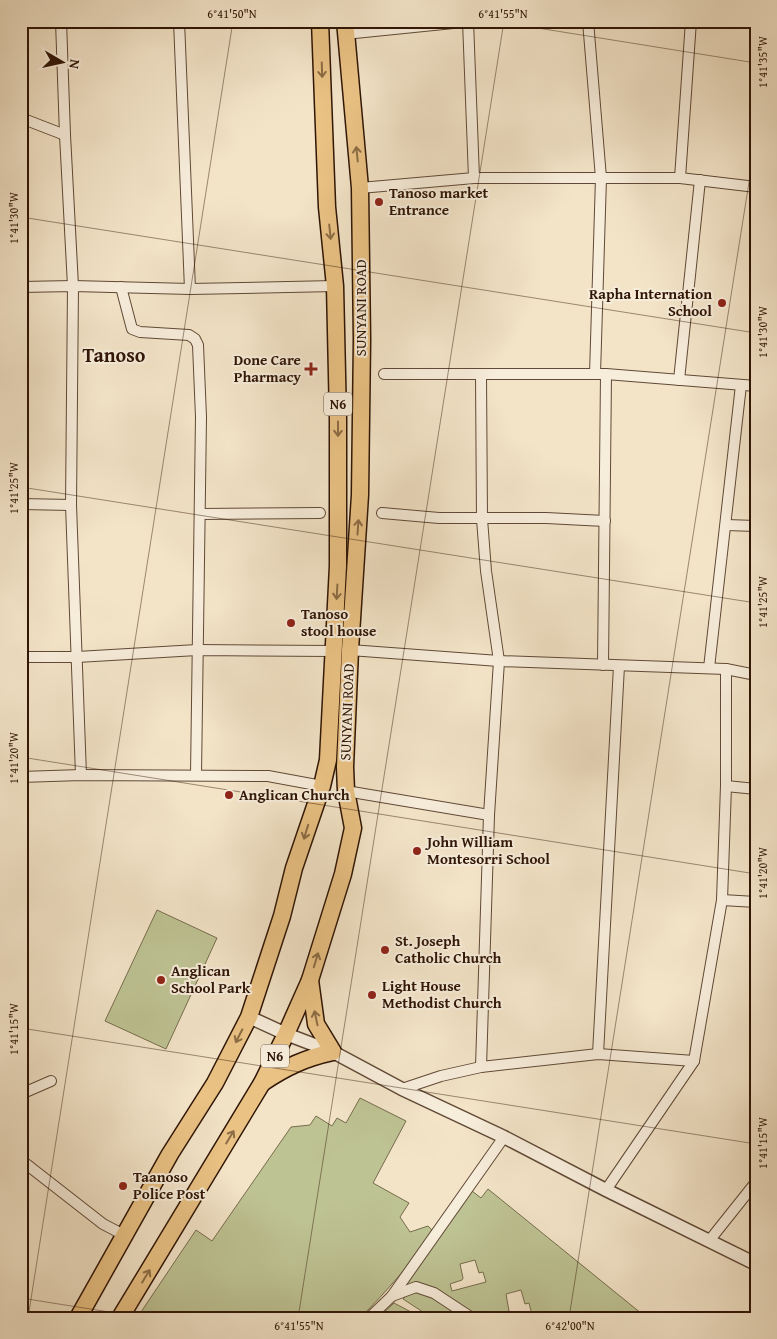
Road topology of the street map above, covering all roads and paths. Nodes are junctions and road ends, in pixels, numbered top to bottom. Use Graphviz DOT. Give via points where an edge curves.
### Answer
graph roads {
  1 [pos="61,21"];
  2 [pos="179,21"];
  3 [pos="320,21"];
  4 [pos="473,21"];
  5 [pos="588,21"];
  6 [pos="691,21"];
  7 [pos="468,22"];
  8 [pos="345,28"];
  9 [pos="21,118"];
  10 [pos="65,135"];
  11 [pos="474,178"];
  12 [pos="602,178"];
  13 [pos="680,178"];
  14 [pos="700,180"];
  15 [pos="756,187"];
  16 [pos="360,188"];
  17 [pos="73,286"];
  18 [pos="335,286"];
  19 [pos="21,287"];
  20 [pos="121,287"];
  21 [pos="190,289"];
  22 [pos="384,374"];
  23 [pos="600,374"];
  24 [pos="481,375"];
  25 [pos="679,380"];
  26 [pos="741,385"];
  27 [pos="756,386"];
  28 [pos="21,504"];
  29 [pos="71,505"];
  30 [pos="320,513"];
  31 [pos="382,513"];
  32 [pos="200,514"];
  33 [pos="482,519"];
  34 [pos="605,521"];
  35 [pos="726,525"];
  36 [pos="756,526"];
  37 [pos="197,650"];
  38 [pos="342,651"];
  39 [pos="21,657"];
  40 [pos="77,657"];
  41 [pos="499,662"];
  42 [pos="603,665"];
  43 [pos="619,666"];
  44 [pos="709,668"];
  45 [pos="726,669"];
  46 [pos="756,675"];
  47 [pos="81,775"];
  48 [pos="196,775"];
  49 [pos="21,777"];
  50 [pos="322,786"];
  51 [pos="726,786"];
  52 [pos="756,789"];
  53 [pos="346,791"];
  54 [pos="489,815"];
  55 [pos="722,900"];
  56 [pos="756,902"];
  57 [pos="310,980"];
  58 [pos="249,1017"];
  59 [pos="286,1034"];
  60 [pos="333,1052"];
  61 [pos="598,1054"];
  62 [pos="694,1061"];
  63 [pos="481,1067"];
  64 [pos="51,1081"];
  65 [pos="262,1083"];
  66 [pos="402,1089"];
  67 [pos="21,1094"];
  68 [pos="504,1137"];
  69 [pos="23,1165"];
  70 [pos="756,1182"];
  71 [pos="606,1190"];
  72 [pos="124,1235"];
  73 [pos="709,1241"];
  74 [pos="756,1264"];
  75 [pos="392,1296"];
  76 [pos="78,1318"];
  77 [pos="120,1318"];
  78 [pos="369,1318"];
  79 [pos="472,1318"];
  1 -- 10 [label="street"];
  2 -- 21 [label="street"];
  3 -- 18 [label="main road, SUNYANI ROAD / N6, one-way" via="327,206"];
  4 -- 7 [label="street"];
  5 -- 12 [label="street"];
  6 -- 13 [label="street"];
  7 -- 8 [label="street"];
  7 -- 11 [label="street"];
  16 -- 8 [label="main road, SUNYANI ROAD / N6, one-way"];
  9 -- 10 [label="street"];
  10 -- 17 [label="street"];
  11 -- 12 [label="street"];
  11 -- 16 [label="street"];
  12 -- 13 [label="street"];
  12 -- 23 [label="street"];
  13 -- 14 [label="street"];
  14 -- 15 [label="street"];
  14 -- 25 [label="street"];
  38 -- 16 [label="main road, SUNYANI ROAD / N6, one-way" via="360,495"];
  17 -- 19 [label="street"];
  17 -- 20 [label="street"];
  17 -- 29 [label="street"];
  18 -- 21 [label="street"];
  18 -- 38 [label="main road, SUNYANI ROAD / N6, one-way"];
  20 -- 21 [label="street"];
  20 -- 32 [label="street" via="132,329 189,336 198,345"];
  22 -- 24 [label="street"];
  23 -- 24 [label="street"];
  23 -- 25 [label="street"];
  23 -- 34 [label="street"];
  24 -- 33 [label="street"];
  25 -- 26 [label="street"];
  26 -- 27 [label="street"];
  26 -- 35 [label="street"];
  28 -- 29 [label="street"];
  29 -- 40 [label="street"];
  30 -- 32 [label="street"];
  31 -- 33 [label="street"];
  32 -- 37 [label="street"];
  33 -- 34 [label="street"];
  33 -- 41 [label="street"];
  34 -- 42 [label="street"];
  35 -- 36 [label="street"];
  35 -- 44 [label="street"];
  37 -- 38 [label="street"];
  37 -- 40 [label="street"];
  37 -- 48 [label="street"];
  38 -- 41 [label="street"];
  38 -- 50 [label="main road, SUNYANI ROAD / N6"];
  38 -- 53 [label="main road, SUNYANI ROAD / N6"];
  39 -- 40 [label="street"];
  40 -- 47 [label="street"];
  41 -- 42 [label="street"];
  41 -- 54 [label="street"];
  42 -- 43 [label="street"];
  43 -- 44 [label="street"];
  43 -- 61 [label="street"];
  44 -- 45 [label="street"];
  45 -- 46 [label="street"];
  45 -- 51 [label="street"];
  47 -- 48 [label="street"];
  47 -- 49 [label="street"];
  48 -- 50 [label="street" via="268,776"];
  50 -- 58 [label="main road, N6, one-way"];
  51 -- 52 [label="street"];
  51 -- 55 [label="street"];
  53 -- 54 [label="street"];
  57 -- 53 [label="main road, SUNYANI ROAD / N6, one-way" via="343,874 353,828"];
  54 -- 63 [label="street"];
  55 -- 56 [label="street"];
  55 -- 62 [label="street"];
  57 -- 59 [label="main road, SUNYANI ROAD / N6"];
  60 -- 57 [label="main road, one-way" via="316,1024"];
  58 -- 59 [label="street"];
  58 -- 72 [label="main road, N6, one-way" via="215,1083"];
  59 -- 60 [label="street"];
  59 -- 65 [label="main road, SUNYANI ROAD / N6"];
  60 -- 65 [label="main road" via="295,1063"];
  60 -- 66 [label="street"];
  61 -- 62 [label="street"];
  61 -- 63 [label="street"];
  62 -- 71 [label="street"];
  63 -- 66 [label="street"];
  64 -- 67 [label="street"];
  77 -- 65 [label="main road, SUNYANI ROAD / N6, one-way"];
  66 -- 68 [label="street"];
  68 -- 71 [label="street"];
  68 -- 75 [label="street"];
  69 -- 72 [label="street" via="103,1224"];
  70 -- 73 [label="street"];
  71 -- 73 [label="street"];
  72 -- 76 [label="main road, N6"];
  73 -- 74 [label="street"];
  75 -- 78 [label="street"];
  75 -- 79 [label="street" via="416,1287 434,1293"];
}
